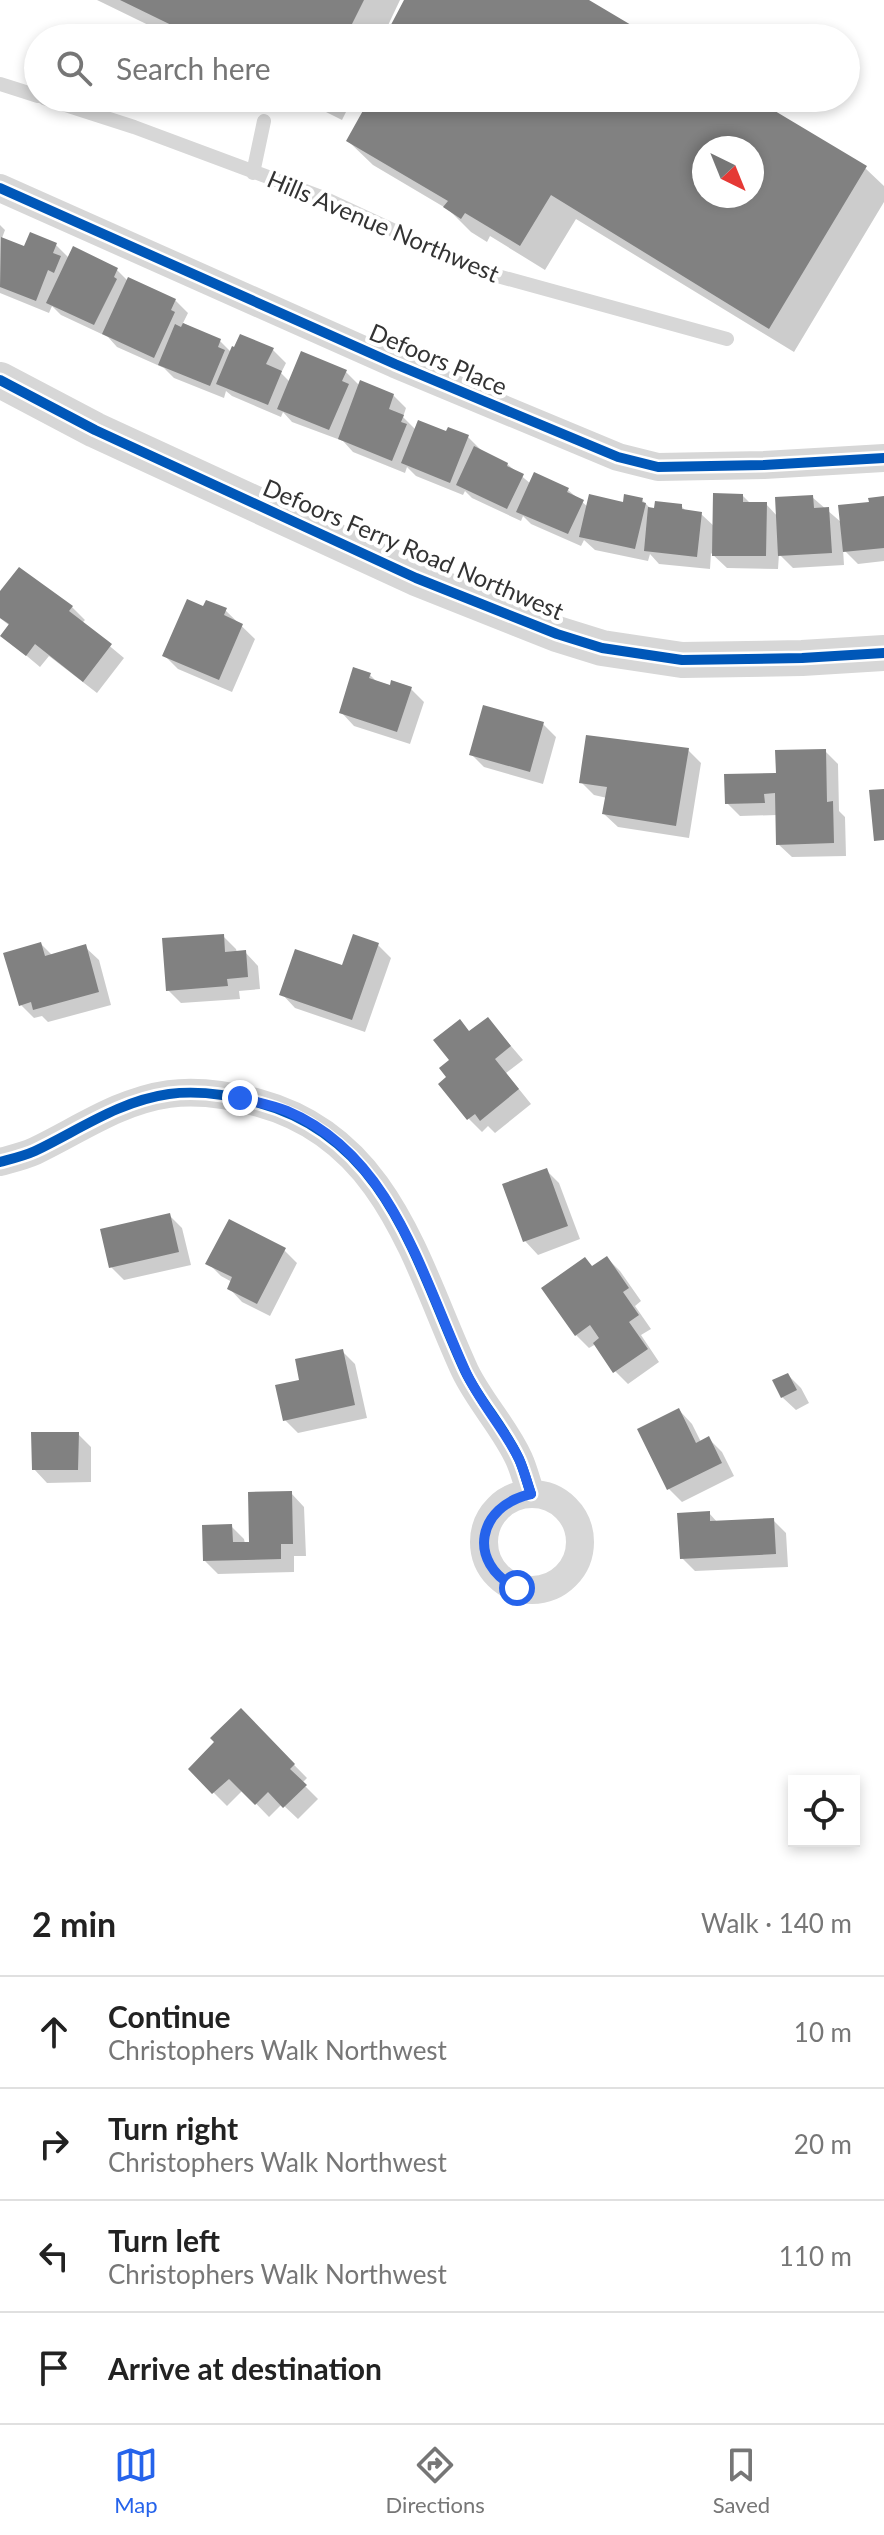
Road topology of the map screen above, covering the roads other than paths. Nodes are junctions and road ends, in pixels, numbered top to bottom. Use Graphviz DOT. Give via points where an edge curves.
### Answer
graph roads {
  1 [pos="0,84"];
  2 [pos="24,92"];
  3 [pos="88,112"];
  4 [pos="264,121"];
  5 [pos="253,173"];
  6 [pos="0,188"];
  7 [pos="727,339"];
  8 [pos="0,380"];
  9 [pos="884,458"];
  10 [pos="884,653"];
  11 [pos="0,1162"];
  12 [pos="531,1494"];
  1 -- 2 [label="lane, Hills Avenue Northwest"];
  3 -- 5 [label="lane, Hills Avenue Northwest"];
  4 -- 5 [label="lane"];
  5 -- 7 [label="lane, Hills Avenue Northwest" via="324,198 483,272"];
  6 -- 9 [label="street, Defoors Place" via="618,457 658,467"];
  8 -- 10 [label="street, Defoors Ferry Road Northwest" via="95,430 416,578 602,648 682,660"];
  11 -- 12 [label="street" via="32,1152 114,1109 169,1094 226,1094 285,1110 313,1124 340,1144 383,1193 427,1278 466,1374 519,1459"];
}
